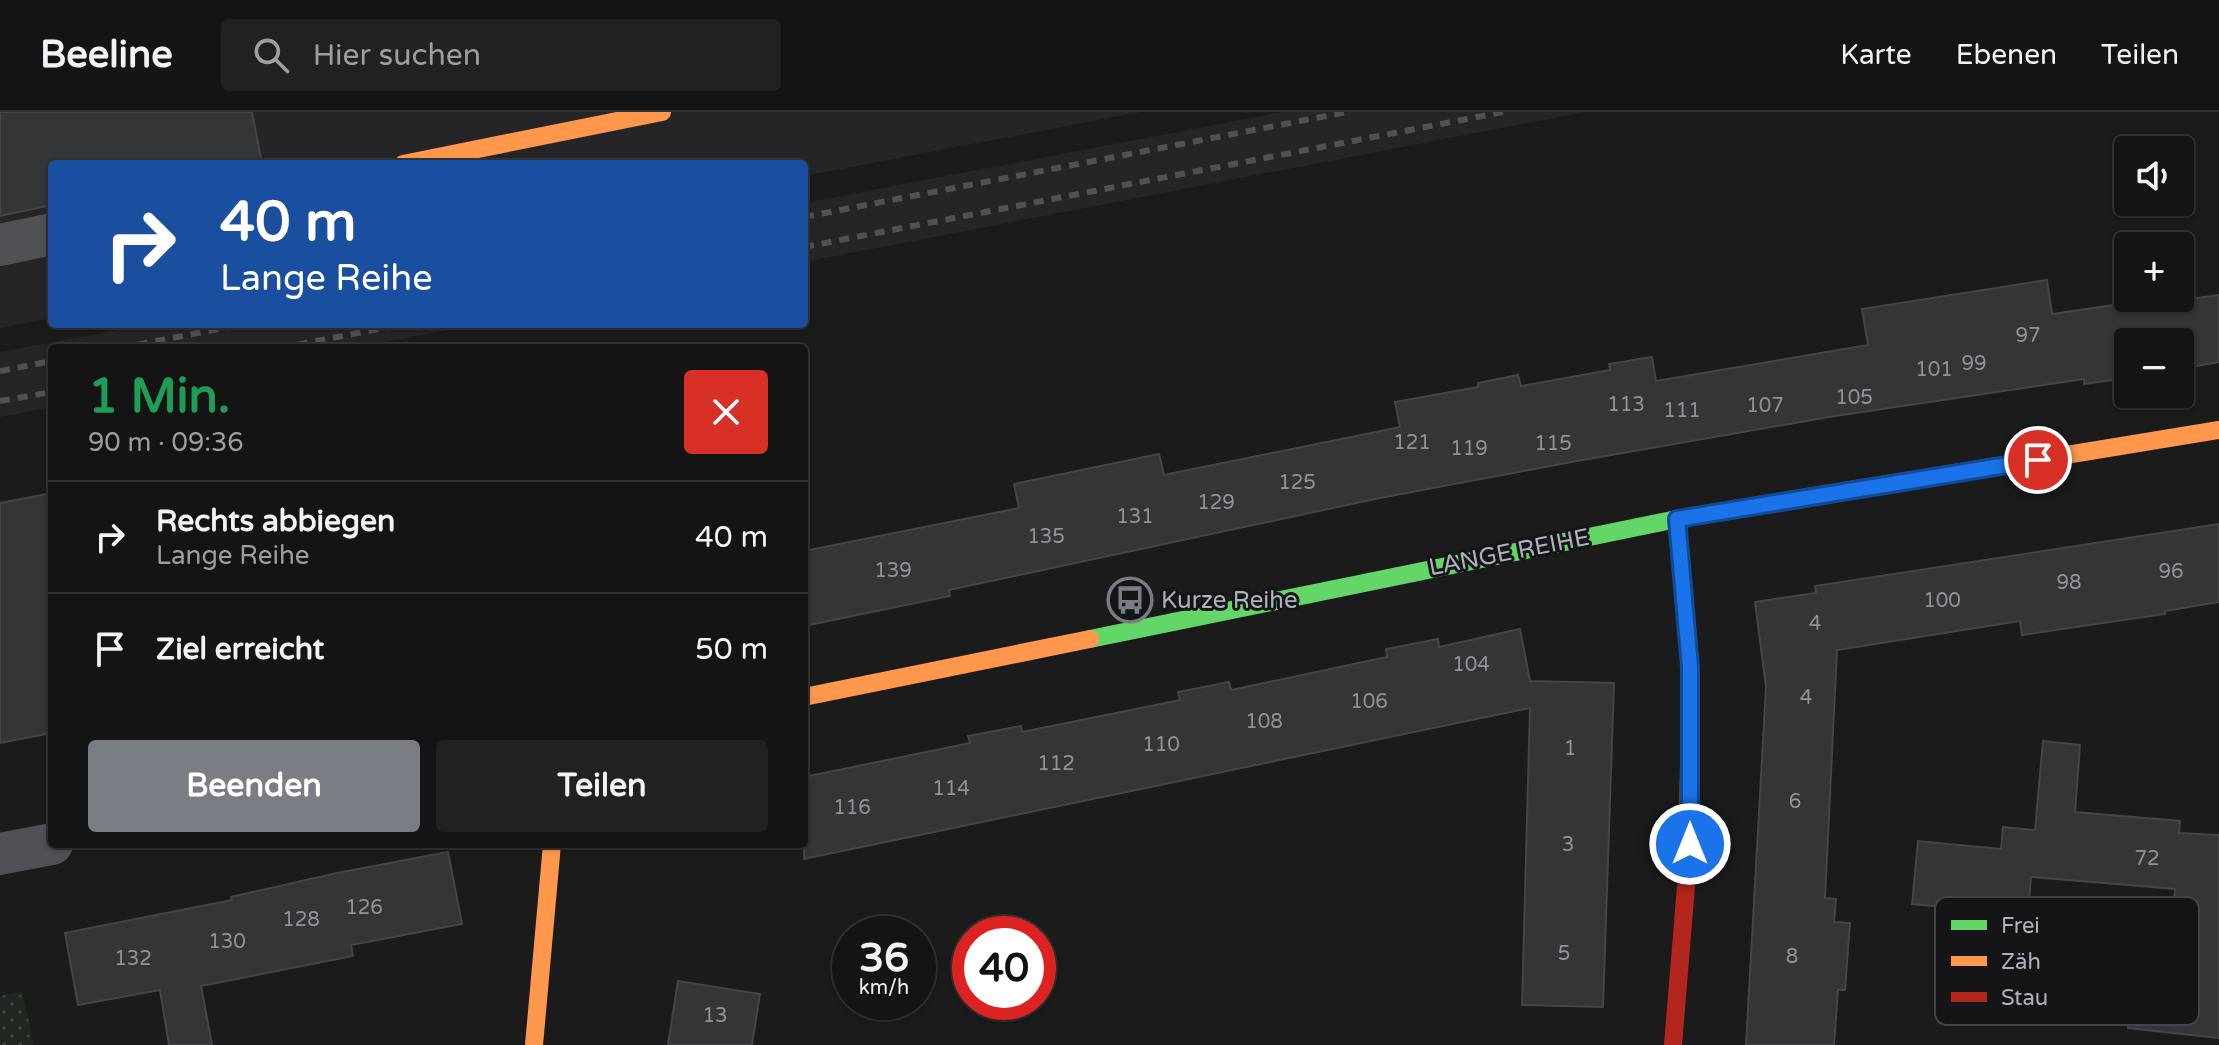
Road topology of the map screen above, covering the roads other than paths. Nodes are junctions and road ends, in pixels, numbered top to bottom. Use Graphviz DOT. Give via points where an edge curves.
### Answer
graph roads {
  1 [pos="662,112"];
  2 [pos="423,160"];
  3 [pos="48,235"];
  4 [pos="0,245"];
  5 [pos="2219,430"];
  6 [pos="1677,519"];
  7 [pos="808,696"];
  8 [pos="48,845"];
  9 [pos="552,848"];
  10 [pos="0,854"];
  11 [pos="534,1045"];
  12 [pos="1673,1045"];
  1 -- 2 [label="street"];
  3 -- 4 [label="street"];
  5 -- 6 [label="street, LANGE REIHE"];
  6 -- 7 [label="street, LANGE REIHE"];
  6 -- 12 [label="street" via="1690,667 1690,844"];
  8 -- 10 [label="street"];
  9 -- 11 [label="street"];
}
